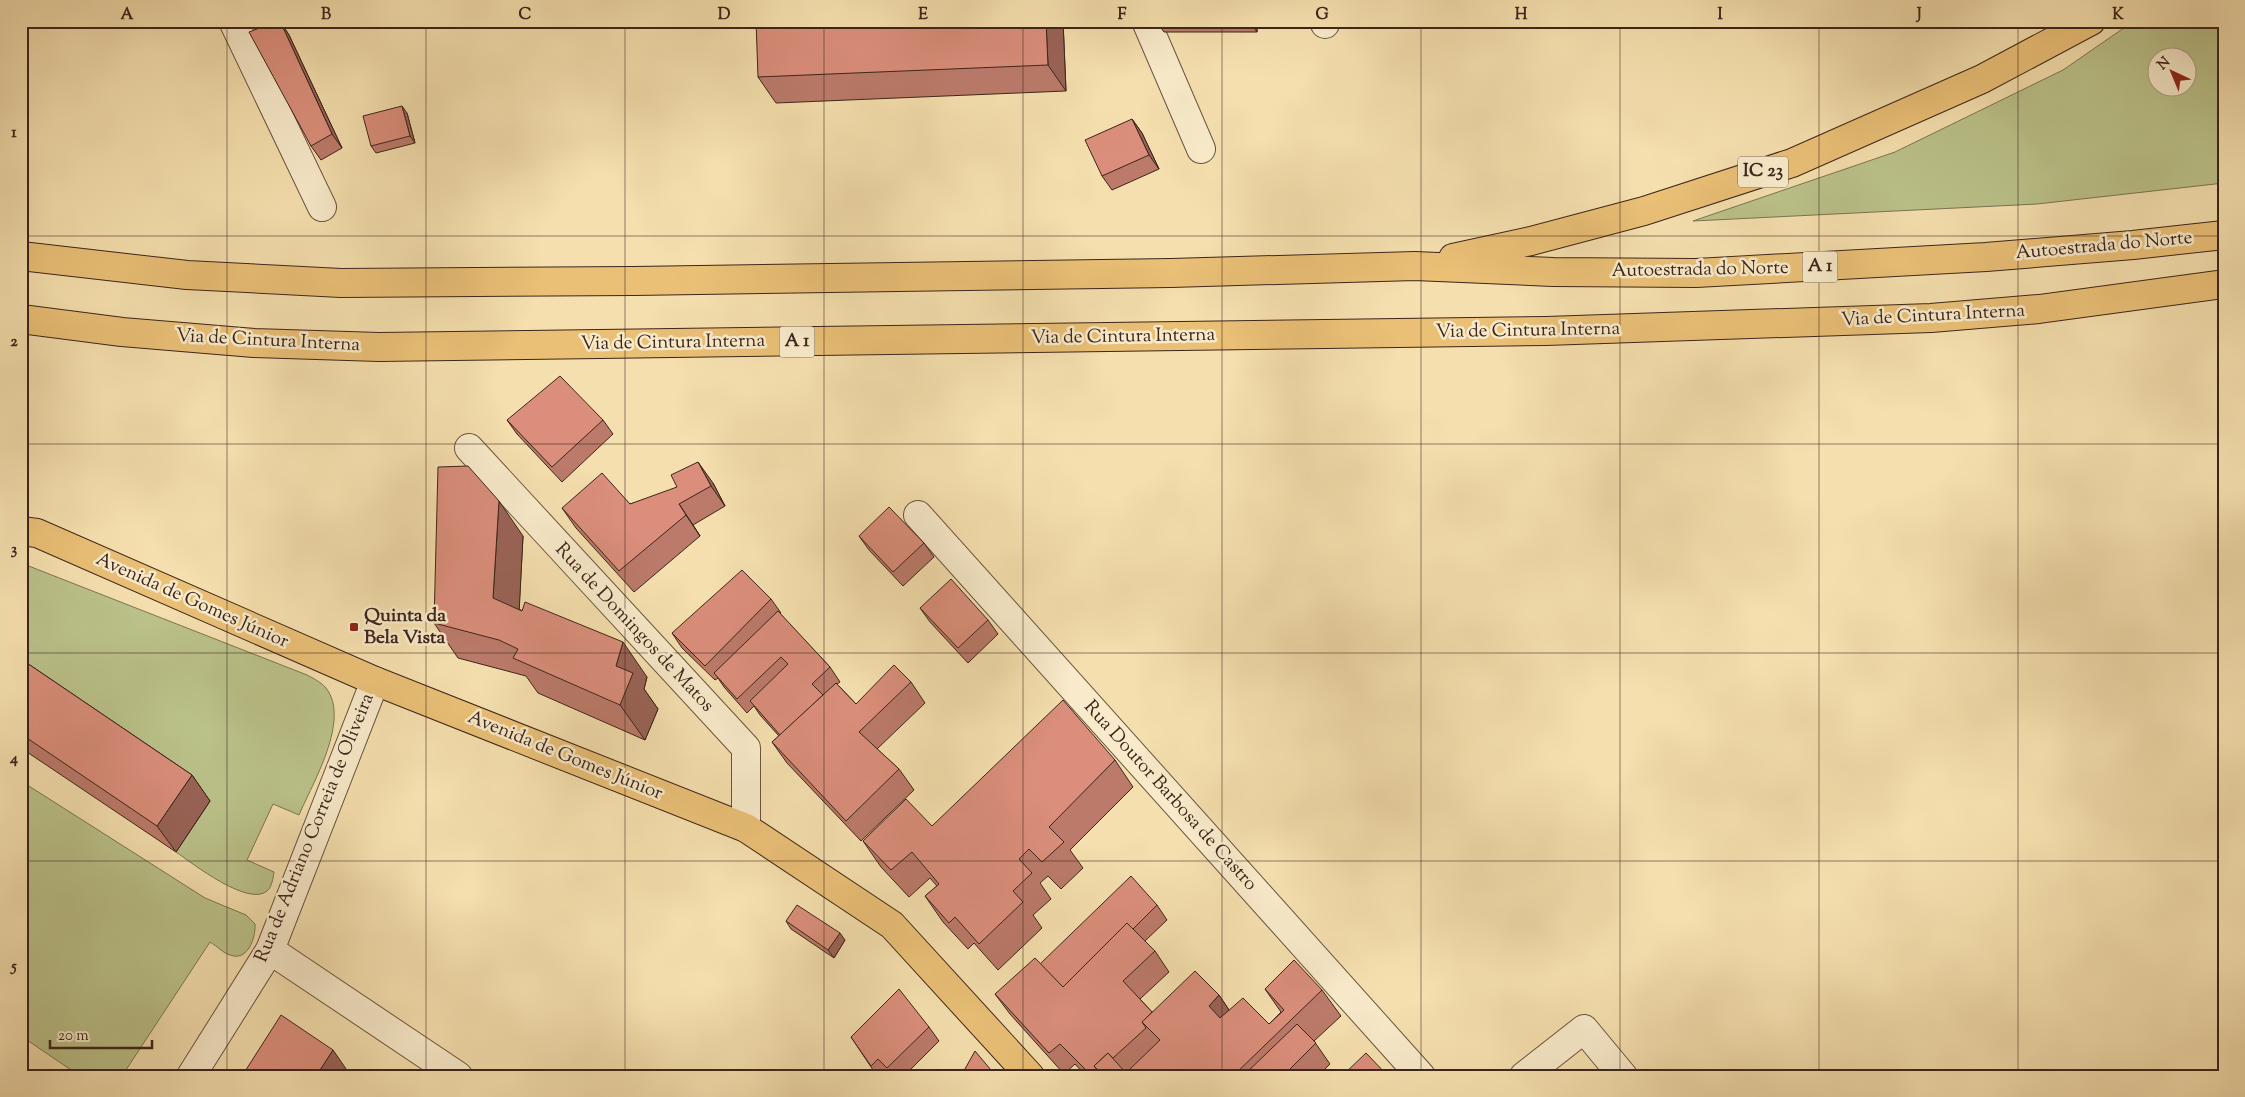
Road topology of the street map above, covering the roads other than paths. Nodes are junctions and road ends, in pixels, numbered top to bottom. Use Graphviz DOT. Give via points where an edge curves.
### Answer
graph roads {
  1 [pos="233,21"];
  2 [pos="1146,21"];
  3 [pos="2091,21"];
  4 [pos="1202,150"];
  5 [pos="322,208"];
  6 [pos="2224,235"];
  7 [pos="23,256"];
  8 [pos="1415,266"];
  9 [pos="2224,284"];
  10 [pos="21,320"];
  11 [pos="469,448"];
  12 [pos="918,515"];
  13 [pos="26,527"];
  14 [pos="375,681"];
  15 [pos="746,828"];
  16 [pos="270,950"];
  17 [pos="191,1076"];
  18 [pos="458,1076"];
  19 [pos="1030,1076"];
  20 [pos="1421,1076"];
  21 [pos="1524,1076"];
  22 [pos="1623,1076"];
  1 -- 5 [label="street"];
  2 -- 4 [label="street"];
  3 -- 8 [label="main road, IC 23" via="1982,79 1792,163 1644,212"];
  6 -- 8 [label="main road, Autoestrada do Norte / A 1" via="1986,257 1696,273 1554,272"];
  7 -- 8 [label="main road, A 1" via="187,275 341,283 1171,274"];
  9 -- 10 [label="main road, Via de Cintura Interna / A 1" via="2038,309 1931,318 1546,332 379,347 254,343"];
  11 -- 15 [label="street, Rua de Domingos de Matos" via="746,748"];
  12 -- 20 [label="street, Rua Doutor Barbosa de Castro"];
  13 -- 14 [label="main road, Avenida de Gomes Júnior"];
  14 -- 15 [label="main road, Avenida de Gomes Júnior"];
  14 -- 16 [label="street, Rua de Adriano Correia de Oliveira"];
  15 -- 19 [label="main road, Avenida de Gomes Júnior" via="892,925"];
  16 -- 17 [label="street, Rua de Adriano Correia de Oliveira"];
  16 -- 18 [label="street"];
  21 -- 22 [label="street" via="1584,1029"];
}
